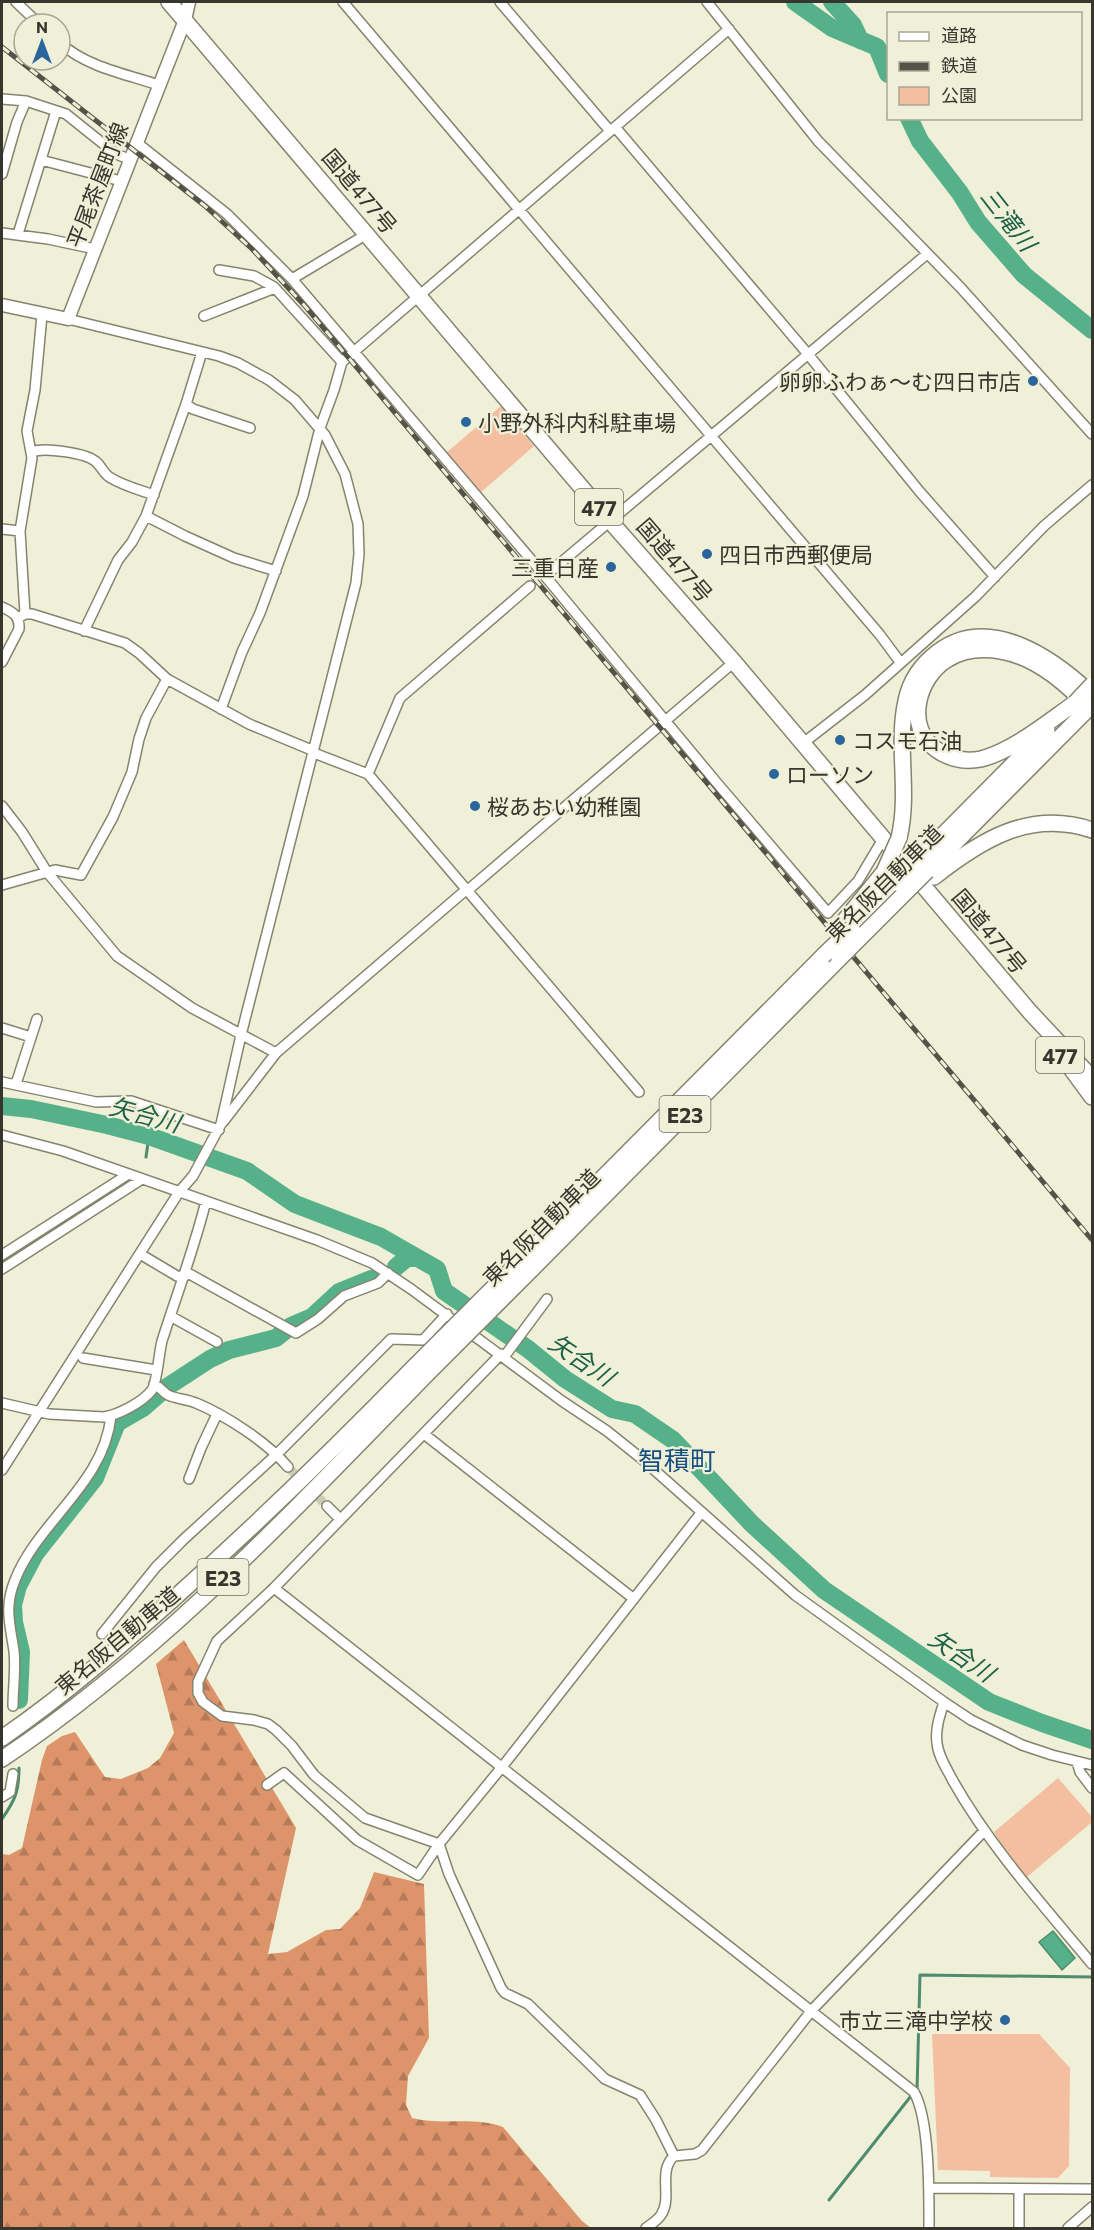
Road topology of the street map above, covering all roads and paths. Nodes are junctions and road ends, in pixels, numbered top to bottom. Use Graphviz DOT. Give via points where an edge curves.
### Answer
graph roads {
  1 [pos="169,2"];
  2 [pos="189,2"];
  3 [pos="344,2"];
  4 [pos="500,2"];
  5 [pos="707,2"];
  6 [pos="185,20"];
  7 [pos="729,29"];
  8 [pos="72,53"];
  9 [pos="159,85"];
  10 [pos="2,99"];
  11 [pos="26,101"];
  12 [pos="56,111"];
  13 [pos="613,129"];
  14 [pos="136,142"];
  15 [pos="129,159"];
  16 [pos="41,160"];
  17 [pos="2,174"];
  18 [pos="121,181"];
  19 [pos="519,209"];
  20 [pos="2,233"];
  21 [pos="18,234"];
  22 [pos="367,234"];
  23 [pos="95,249"];
  24 [pos="927,254"];
  25 [pos="219,270"];
  26 [pos="292,279"];
  27 [pos="275,288"];
  28 [pos="418,295"];
  29 [pos="2,305"];
  30 [pos="42,315"];
  31 [pos="204,316"];
  32 [pos="68,319"];
  33 [pos="354,351"];
  34 [pos="202,352"];
  35 [pos="807,353"];
  36 [pos="342,362"];
  37 [pos="186,404"];
  38 [pos="250,428"];
  39 [pos="320,428"];
  40 [pos="1092,434"];
  41 [pos="712,435"];
  42 [pos="32,452"];
  43 [pos="1092,485"];
  44 [pos="154,495"];
  45 [pos="146,516"];
  46 [pos="610,521"];
  47 [pos="2,529"];
  48 [pos="20,531"];
  49 [pos="276,571"];
  50 [pos="545,576"];
  51 [pos="995,577"];
  52 [pos="530,586"];
  53 [pos="2,607"];
  54 [pos="22,616"];
  55 [pos="84,631"];
  56 [pos="2,662"];
  57 [pos="734,662"];
  58 [pos="900,662"];
  59 [pos="166,679"];
  60 [pos="1092,685"];
  61 [pos="1092,695"];
  62 [pos="1086,708"];
  63 [pos="221,709"];
  64 [pos="667,722"];
  65 [pos="802,744"];
  66 [pos="314,752"];
  67 [pos="368,774"];
  68 [pos="2,806"];
  69 [pos="1092,830"];
  70 [pos="883,839"];
  71 [pos="926,869"];
  72 [pos="47,872"];
  73 [pos="2,885"];
  74 [pos="468,889"];
  75 [pos="852,928"];
  76 [pos="1030,1012"];
  77 [pos="37,1019"];
  78 [pos="2,1028"];
  79 [pos="241,1035"];
  80 [pos="31,1037"];
  81 [pos="276,1053"];
  82 [pos="1092,1078"];
  83 [pos="2,1082"];
  84 [pos="16,1084"];
  85 [pos="639,1092"];
  86 [pos="1092,1096"];
  87 [pos="220,1127"];
  88 [pos="2,1135"];
  89 [pos="127,1175"];
  90 [pos="142,1179"];
  91 [pos="179,1192"];
  92 [pos="206,1201"];
  93 [pos="140,1254"];
  94 [pos="2,1255"];
  95 [pos="525,1266"];
  96 [pos="2,1269"];
  97 [pos="388,1273"];
  98 [pos="185,1274"];
  99 [pos="547,1299"];
  100 [pos="447,1314"];
  101 [pos="172,1317"];
  102 [pos="217,1342"];
  103 [pos="505,1354"];
  104 [pos="83,1359"];
  105 [pos="422,1369"];
  106 [pos="156,1370"];
  107 [pos="160,1388"];
  108 [pos="2,1403"];
  109 [pos="39,1413"];
  110 [pos="217,1414"];
  111 [pos="111,1416"];
  112 [pos="424,1434"];
  113 [pos="277,1454"];
  114 [pos="288,1467"];
  115 [pos="2,1470"];
  116 [pos="189,1479"];
  117 [pos="327,1506"];
  118 [pos="701,1513"];
  119 [pos="340,1519"];
  120 [pos="274,1588"];
  121 [pos="634,1599"];
  122 [pos="102,1634"];
  123 [pos="12,1643"];
  124 [pos="2,1646"];
  125 [pos="944,1702"];
  126 [pos="13,1706"];
  127 [pos="2,1738"];
  128 [pos="2,1760"];
  129 [pos="1077,1762"];
  130 [pos="1092,1765"];
  131 [pos="501,1767"];
  132 [pos="13,1774"];
  133 [pos="267,1785"];
  134 [pos="1092,1788"];
  135 [pos="331,1789"];
  136 [pos="2,1797"];
  137 [pos="319,1805"];
  138 [pos="984,1831"];
  139 [pos="439,1844"];
  140 [pos="1092,1964"];
  141 [pos="812,2010"];
  142 [pos="674,2156"];
  143 [pos="929,2188"];
  144 [pos="1019,2188"];
  145 [pos="1092,2189"];
  146 [pos="1092,2207"];
  147 [pos="646,2229"];
  148 [pos="929,2229"];
  149 [pos="1019,2229"];
  150 [pos="1068,2229"];
  1 -- 6 [label="highway, 国道477号 / 477"];
  2 -- 6 [label="main road, 平尾茶屋町線"];
  3 -- 19 [label="street"];
  4 -- 13 [label="street"];
  5 -- 7 [label="street"];
  6 -- 9 [label="main road, 平尾茶屋町線"];
  6 -- 22 [label="highway, 国道477号 / 477"];
  7 -- 13 [label="street"];
  7 -- 24 [label="street" via="818,141"];
  8 -- 9 [label="street" via="91,63"];
  9 -- 14 [label="main road, 平尾茶屋町線"];
  10 -- 11 [label="street"];
  11 -- 12 [label="street"];
  11 -- 17 [label="street"];
  12 -- 15 [label="street"];
  12 -- 16 [label="street"];
  13 -- 19 [label="street"];
  13 -- 35 [label="street"];
  14 -- 15 [label="main road, 平尾茶屋町線"];
  14 -- 26 [label="street" via="227,214"];
  15 -- 18 [label="main road, 平尾茶屋町線"];
  16 -- 18 [label="street"];
  16 -- 21 [label="street"];
  18 -- 23 [label="main road, 平尾茶屋町線"];
  19 -- 28 [label="street"];
  19 -- 41 [label="street"];
  20 -- 21 [label="street"];
  21 -- 23 [label="street"];
  22 -- 26 [label="street"];
  22 -- 28 [label="highway, 国道477号 / 477"];
  23 -- 32 [label="main road, 平尾茶屋町線"];
  24 -- 35 [label="street"];
  24 -- 40 [label="street"];
  25 -- 27 [label="street" via="242,272"];
  26 -- 33 [label="street"];
  27 -- 31 [label="street"];
  27 -- 36 [label="street"];
  28 -- 33 [label="street"];
  28 -- 46 [label="highway, 国道477号 / 477"];
  29 -- 30 [label="main road"];
  30 -- 32 [label="main road"];
  30 -- 42 [label="street" via="27,431"];
  32 -- 34 [label="street"];
  33 -- 36 [label="street"];
  33 -- 50 [label="street"];
  34 -- 37 [label="street"];
  34 -- 39 [label="street" via="238,363 269,380 295,400"];
  35 -- 41 [label="street"];
  35 -- 51 [label="street"];
  36 -- 39 [label="street"];
  37 -- 38 [label="street"];
  37 -- 44 [label="street"];
  39 -- 49 [label="street" via="303,496"];
  39 -- 66 [label="street" via="350,490 358,524 359,555 356,583"];
  41 -- 46 [label="street"];
  41 -- 58 [label="street"];
  42 -- 44 [label="street" via="46,449 90,458 111,479"];
  42 -- 48 [label="street"];
  43 -- 51 [label="street" via="1044,526"];
  44 -- 45 [label="street"];
  45 -- 49 [label="street" via="234,558"];
  45 -- 55 [label="street" via="118,560"];
  46 -- 50 [label="street"];
  46 -- 57 [label="highway, 国道477号 / 477"];
  47 -- 48 [label="street"];
  48 -- 54 [label="street"];
  49 -- 63 [label="street"];
  50 -- 64 [label="street"];
  51 -- 58 [label="street"];
  52 -- 67 [label="street" via="400,698"];
  53 -- 54 [label="street"];
  54 -- 55 [label="street" via="32,614"];
  54 -- 56 [label="street"];
  55 -- 59 [label="street" via="132,646"];
  57 -- 64 [label="street"];
  57 -- 65 [label="highway, 国道477号 / 477"];
  58 -- 65 [label="street"];
  59 -- 63 [label="street"];
  59 -- 72 [label="street" via="146,718 132,772 113,817 81,875"];
  60 -- 62 [label="highway, 東名阪自動車道, bridge"];
  61 -- 75 [label="highway, bridge" via="1042,655 1000,639 970,639 933,656 915,676 905,702 905,798 899,838"];
  62 -- 62 [label="highway" via="1043,669 1013,654 985,650 960,653 939,665 923,685 918,718 926,740 935,749 956,759 980,759"];
  62 -- 71 [label="highway, 東名阪自動車道"];
  63 -- 66 [label="street"];
  64 -- 70 [label="street" via="828,913 858,881"];
  64 -- 74 [label="street"];
  65 -- 70 [label="highway, 国道477号 / 477"];
  66 -- 67 [label="street"];
  66 -- 79 [label="street"];
  67 -- 74 [label="street"];
  68 -- 72 [label="street"];
  69 -- 71 [label="highway" via="1055,824 1016,829"];
  70 -- 76 [label="highway, 国道477号 / 477"];
  71 -- 75 [label="highway, 東名阪自動車道, bridge"];
  71 -- 75 [label="highway, 東名阪自動車道, bridge" via="896,883"];
  72 -- 73 [label="street"];
  72 -- 79 [label="street" via="117,956 192,1008"];
  74 -- 81 [label="street"];
  74 -- 85 [label="street"];
  75 -- 95 [label="highway, 東名阪自動車道 / E23" via="821,953"];
  75 -- 95 [label="highway, 東名阪自動車道 / E23, bridge" via="839,959"];
  76 -- 82 [label="highway, 国道477号 / 477"];
  76 -- 86 [label="highway, 国道477号 / 477"];
  77 -- 80 [label="street"];
  78 -- 80 [label="street"];
  79 -- 81 [label="street"];
  79 -- 87 [label="street"];
  80 -- 84 [label="street"];
  81 -- 87 [label="street"];
  83 -- 84 [label="street"];
  84 -- 87 [label="street" via="96,1102 131,1101"];
  87 -- 91 [label="street" via="193,1176"];
  88 -- 89 [label="street" via="40,1143"];
  89 -- 90 [label="street"];
  89 -- 94 [label="street"];
  90 -- 91 [label="street"];
  90 -- 96 [label="street"];
  91 -- 92 [label="street"];
  91 -- 93 [label="street"];
  92 -- 97 [label="street" via="348,1252"];
  92 -- 98 [label="street"];
  93 -- 98 [label="street" via="177,1276"];
  93 -- 109 [label="street"];
  95 -- 105 [label="highway, 東名阪自動車道 / E23, bridge"];
  97 -- 98 [label="street" via="382,1281 351,1292 296,1333"];
  97 -- 100 [label="street"];
  98 -- 101 [label="street"];
  99 -- 103 [label="street"];
  100 -- 103 [label="street"];
  100 -- 113 [label="street" via="423,1340 391,1339"];
  101 -- 102 [label="street"];
  101 -- 106 [label="street"];
  103 -- 112 [label="street"];
  103 -- 118 [label="street" via="642,1459"];
  104 -- 106 [label="street"];
  105 -- 127 [label="highway, 東名阪自動車道 / E23" via="100,1664"];
  105 -- 128 [label="highway, 東名阪自動車道 / E23" via="330,1473 170,1627 68,1712"];
  106 -- 107 [label="street"];
  107 -- 110 [label="street"];
  107 -- 111 [label="street"];
  108 -- 109 [label="street"];
  109 -- 111 [label="street"];
  109 -- 115 [label="street"];
  110 -- 113 [label="street"];
  110 -- 116 [label="street"];
  111 -- 123 [label="street" via="110,1428 90,1474 28,1554 15,1581 8,1604"];
  112 -- 119 [label="street"];
  112 -- 121 [label="street"];
  113 -- 114 [label="street"];
  113 -- 122 [label="street" via="156,1567"];
  117 -- 119 [label="street"];
  118 -- 121 [label="street"];
  118 -- 125 [label="street" via="795,1595"];
  119 -- 120 [label="street"];
  120 -- 131 [label="street"];
  120 -- 135 [label="street" via="217,1641 198,1682 198,1693 203,1702 222,1716 272,1727"];
  121 -- 131 [label="street"];
  123 -- 124 [label="street"];
  123 -- 126 [label="street"];
  125 -- 129 [label="street" via="1022,1745"];
  125 -- 138 [label="street" via="937,1729 938,1750"];
  129 -- 130 [label="street"];
  129 -- 134 [label="street"];
  131 -- 139 [label="street"];
  131 -- 141 [label="street"];
  132 -- 136 [label="street" via="10,1792"];
  133 -- 137 [label="street" via="284,1773"];
  135 -- 137 [label="street"];
  135 -- 139 [label="street" via="365,1818"];
  137 -- 139 [label="street" via="357,1840 418,1875"];
  138 -- 140 [label="street"];
  138 -- 141 [label="street"];
  139 -- 142 [label="street" via="501,1988 528,2004 605,2079 640,2095"];
  141 -- 142 [label="street" via="702,2150"];
  141 -- 143 [label="street" via="914,2092 922,2117"];
  142 -- 147 [label="street" via="665,2168 664,2208"];
  143 -- 144 [label="street"];
  143 -- 148 [label="street"];
  144 -- 145 [label="street"];
  144 -- 149 [label="street"];
  146 -- 150 [label="street"];
}
